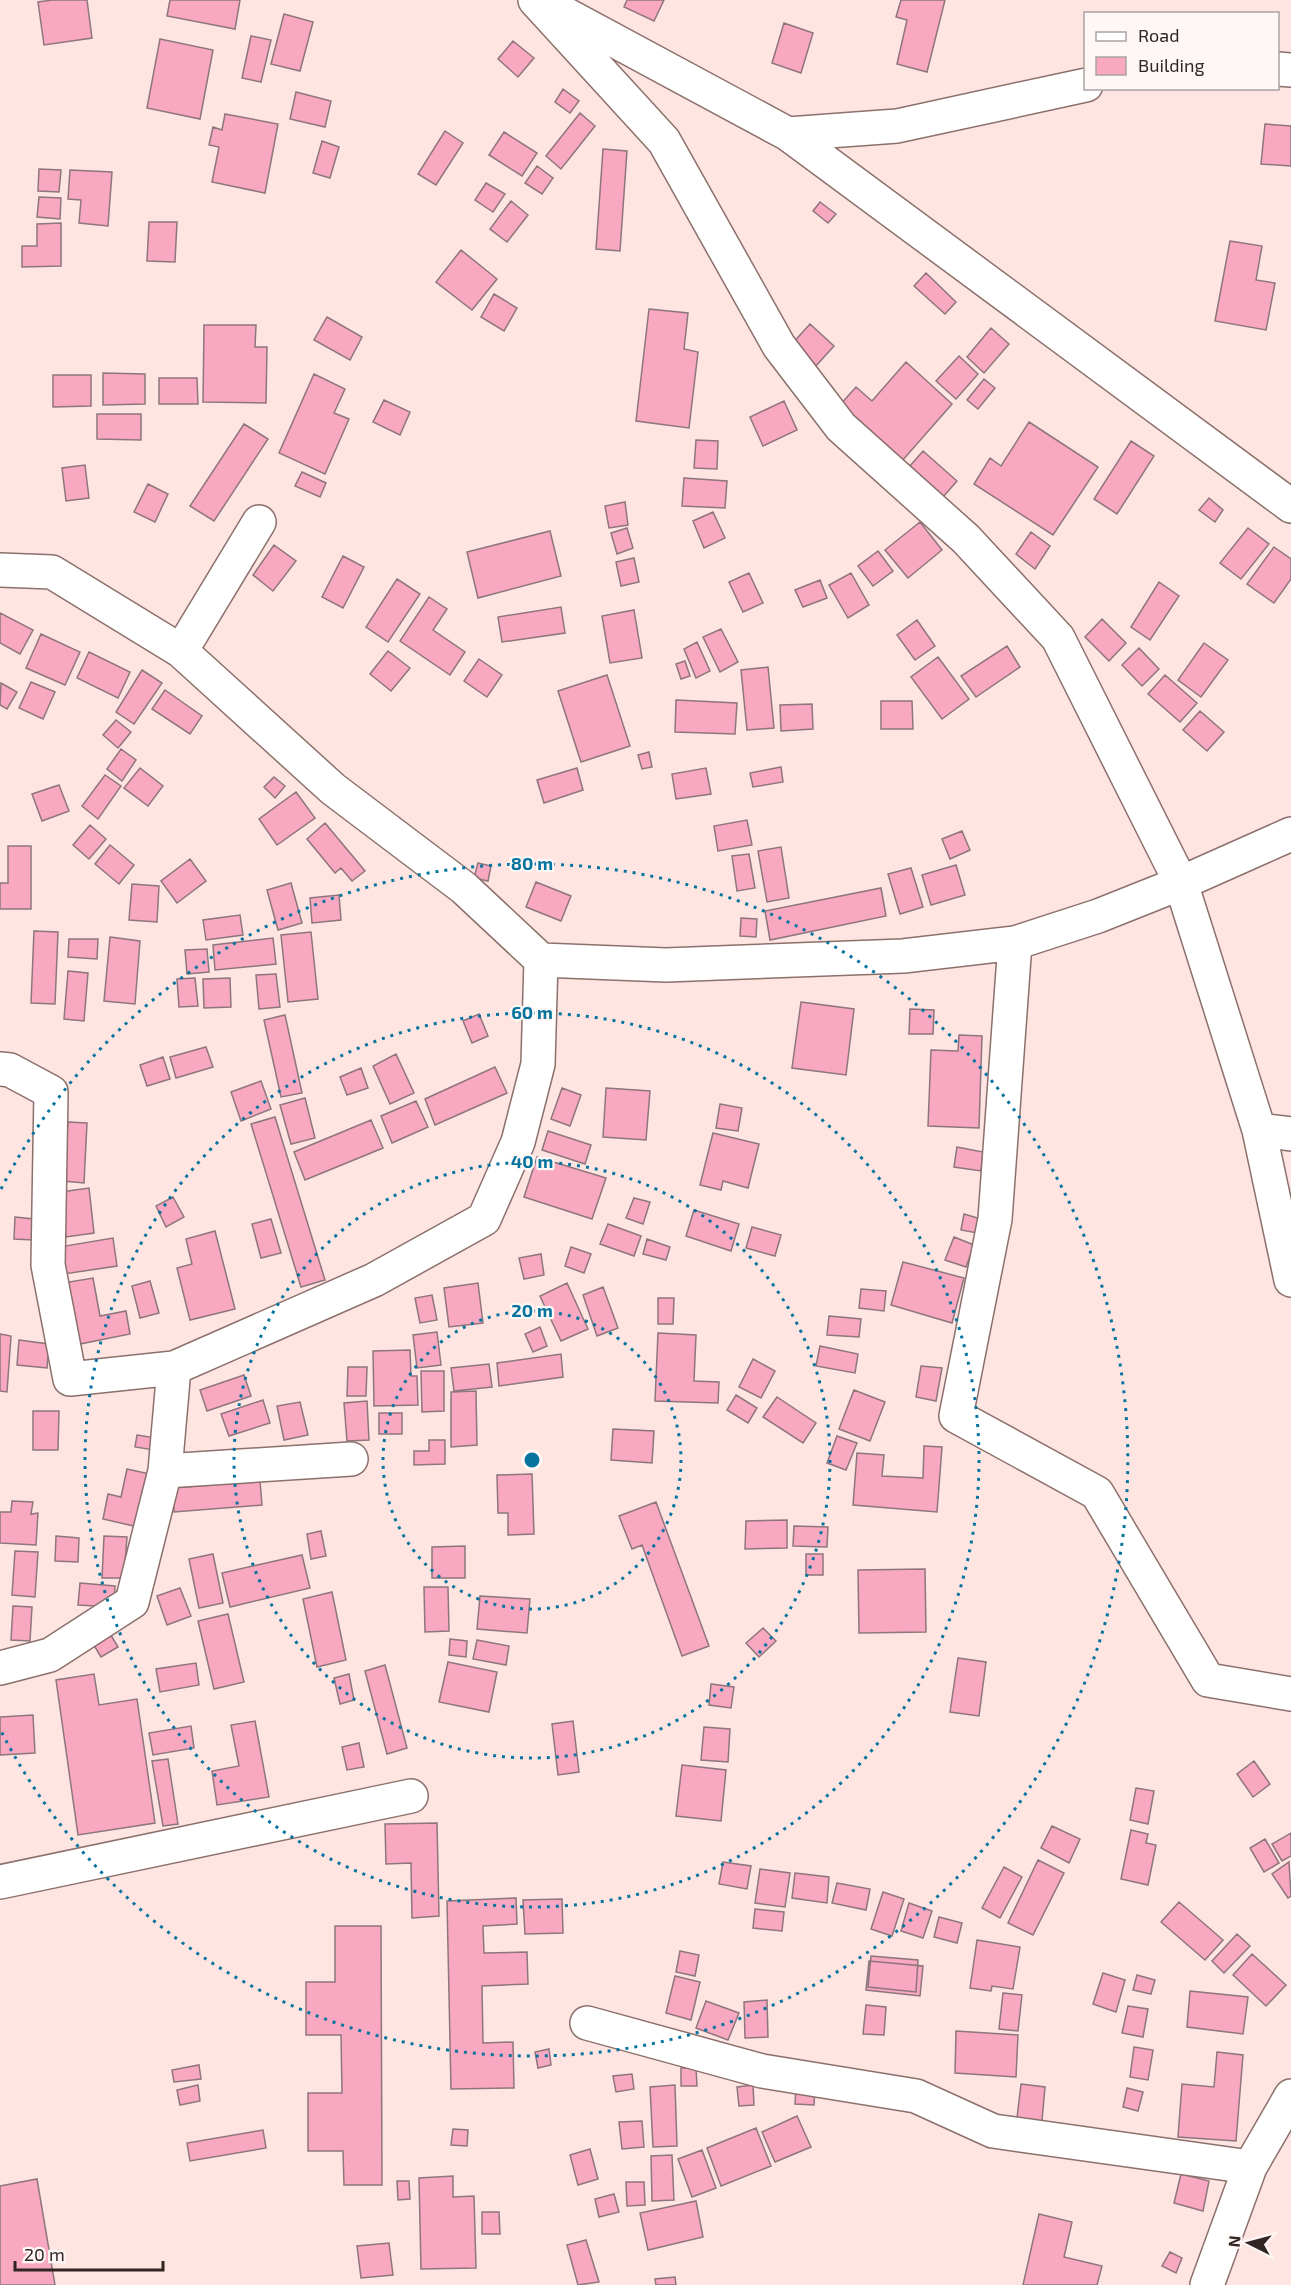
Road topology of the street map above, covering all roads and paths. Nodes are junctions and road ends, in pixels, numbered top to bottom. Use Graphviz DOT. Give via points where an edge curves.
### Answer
graph roads {
  1 [pos="537,0"];
  2 [pos="1084,85"];
  3 [pos="788,134"];
  4 [pos="1291,506"];
  5 [pos="259,522"];
  6 [pos="0,570"];
  7 [pos="181,651"];
  8 [pos="1291,834"];
  9 [pos="1181,883"];
  10 [pos="1015,943"];
  11 [pos="541,960"];
  12 [pos="0,1068"];
  13 [pos="1258,1130"];
  14 [pos="1291,1134"];
  15 [pos="1291,1280"];
  16 [pos="174,1368"];
  17 [pos="351,1459"];
  18 [pos="165,1471"];
  19 [pos="0,1668"];
  20 [pos="1291,1694"];
  21 [pos="411,1796"];
  22 [pos="0,1882"];
  23 [pos="587,2024"];
  24 [pos="1291,2096"];
  25 [pos="1250,2167"];
  26 [pos="1206,2285"];
  1 -- 3 [label="street"];
  1 -- 9 [label="street" via="664,141 779,346 841,428 966,539 1058,638"];
  2 -- 3 [label="street" via="897,126"];
  3 -- 4 [label="street"];
  5 -- 7 [label="street"];
  6 -- 7 [label="street" via="52,572"];
  7 -- 11 [label="street" via="333,789 464,888"];
  8 -- 9 [label="street"];
  9 -- 10 [label="street"];
  9 -- 13 [label="street"];
  10 -- 11 [label="street" via="903,956 666,965"];
  10 -- 20 [label="street" via="995,1219 956,1416 1097,1493 1208,1680"];
  11 -- 16 [label="street" via="538,1064 518,1142 484,1219 374,1280"];
  12 -- 16 [label="street" via="51,1092 48,1265 70,1379"];
  13 -- 14 [label="street"];
  13 -- 15 [label="street"];
  16 -- 18 [label="street"];
  17 -- 18 [label="street"];
  18 -- 19 [label="street" via="132,1602 51,1655"];
  21 -- 22 [label="street"];
  23 -- 25 [label="street" via="762,2071 916,2096 993,2131"];
  24 -- 25 [label="street"];
  25 -- 26 [label="street"];
}
